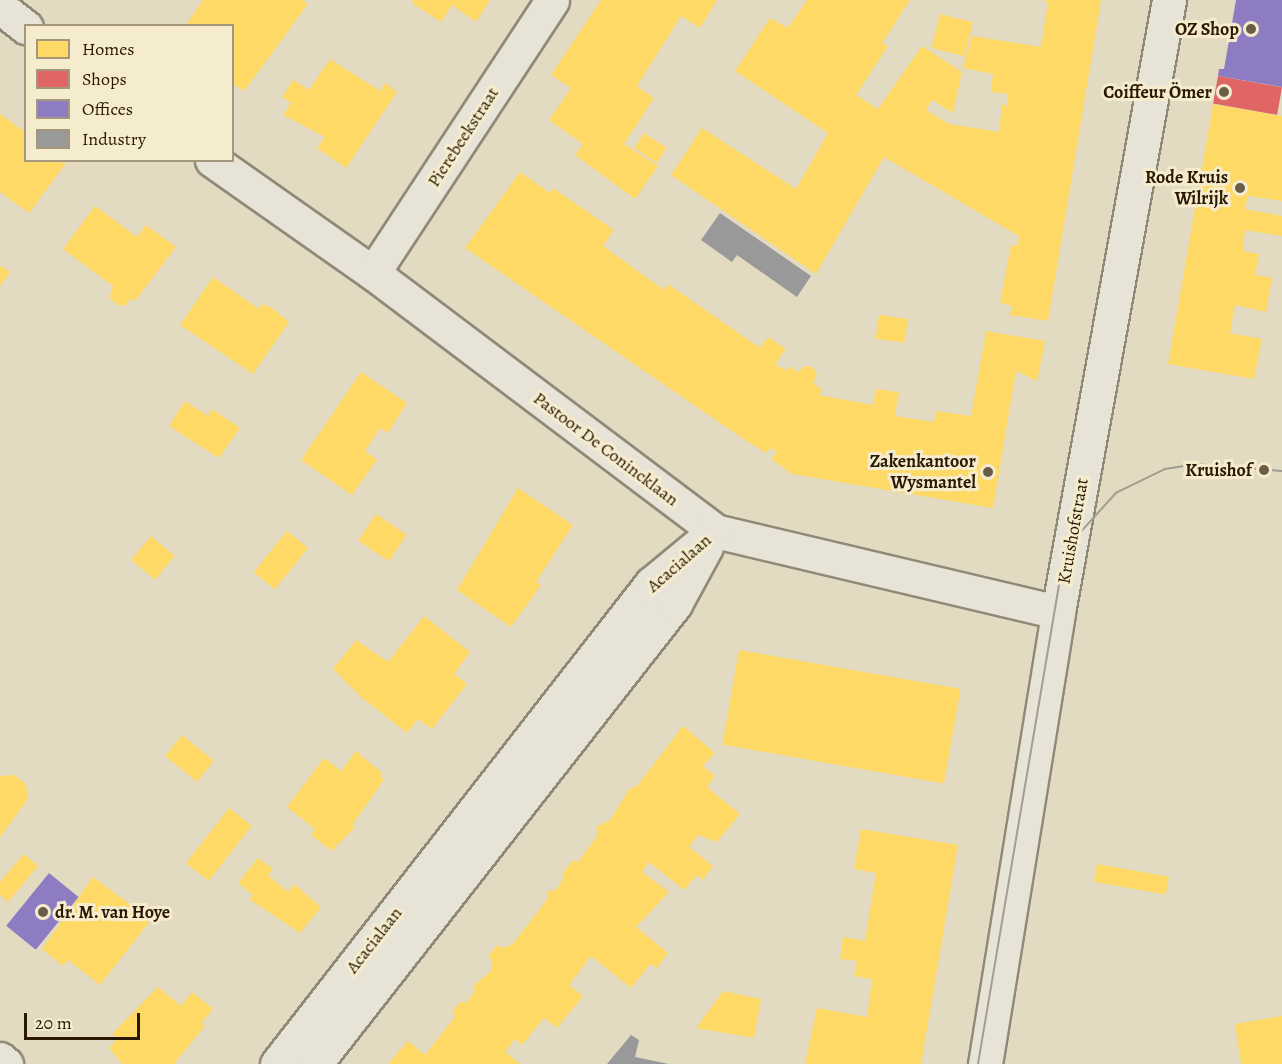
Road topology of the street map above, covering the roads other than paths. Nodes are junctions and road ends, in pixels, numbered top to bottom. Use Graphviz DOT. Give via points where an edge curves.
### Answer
graph roads {
  1 [pos="552,0"];
  2 [pos="1169,0"];
  3 [pos="0,7"];
  4 [pos="24,25"];
  5 [pos="215,162"];
  6 [pos="373,273"];
  7 [pos="715,531"];
  8 [pos="1058,612"];
  9 [pos="0,1059"];
  10 [pos="6,1064"];
  11 [pos="277,1064"];
  12 [pos="315,1064"];
  13 [pos="985,1064"];
  1 -- 6 [label="street, Pierebeekstraat"];
  2 -- 8 [label="street, Kruishofstraat"];
  3 -- 4 [label="street"];
  5 -- 6 [label="street, Pastoor De Conincklaan"];
  6 -- 7 [label="street, Pastoor De Conincklaan"];
  7 -- 8 [label="street, Pastoor De Conincklaan"];
  7 -- 11 [label="street, Acacialaan" via="651,584"];
  7 -- 12 [label="street, Acacialaan" via="675,604"];
  8 -- 13 [label="street, Kruishofstraat"];
  9 -- 10 [label="street"];
}
